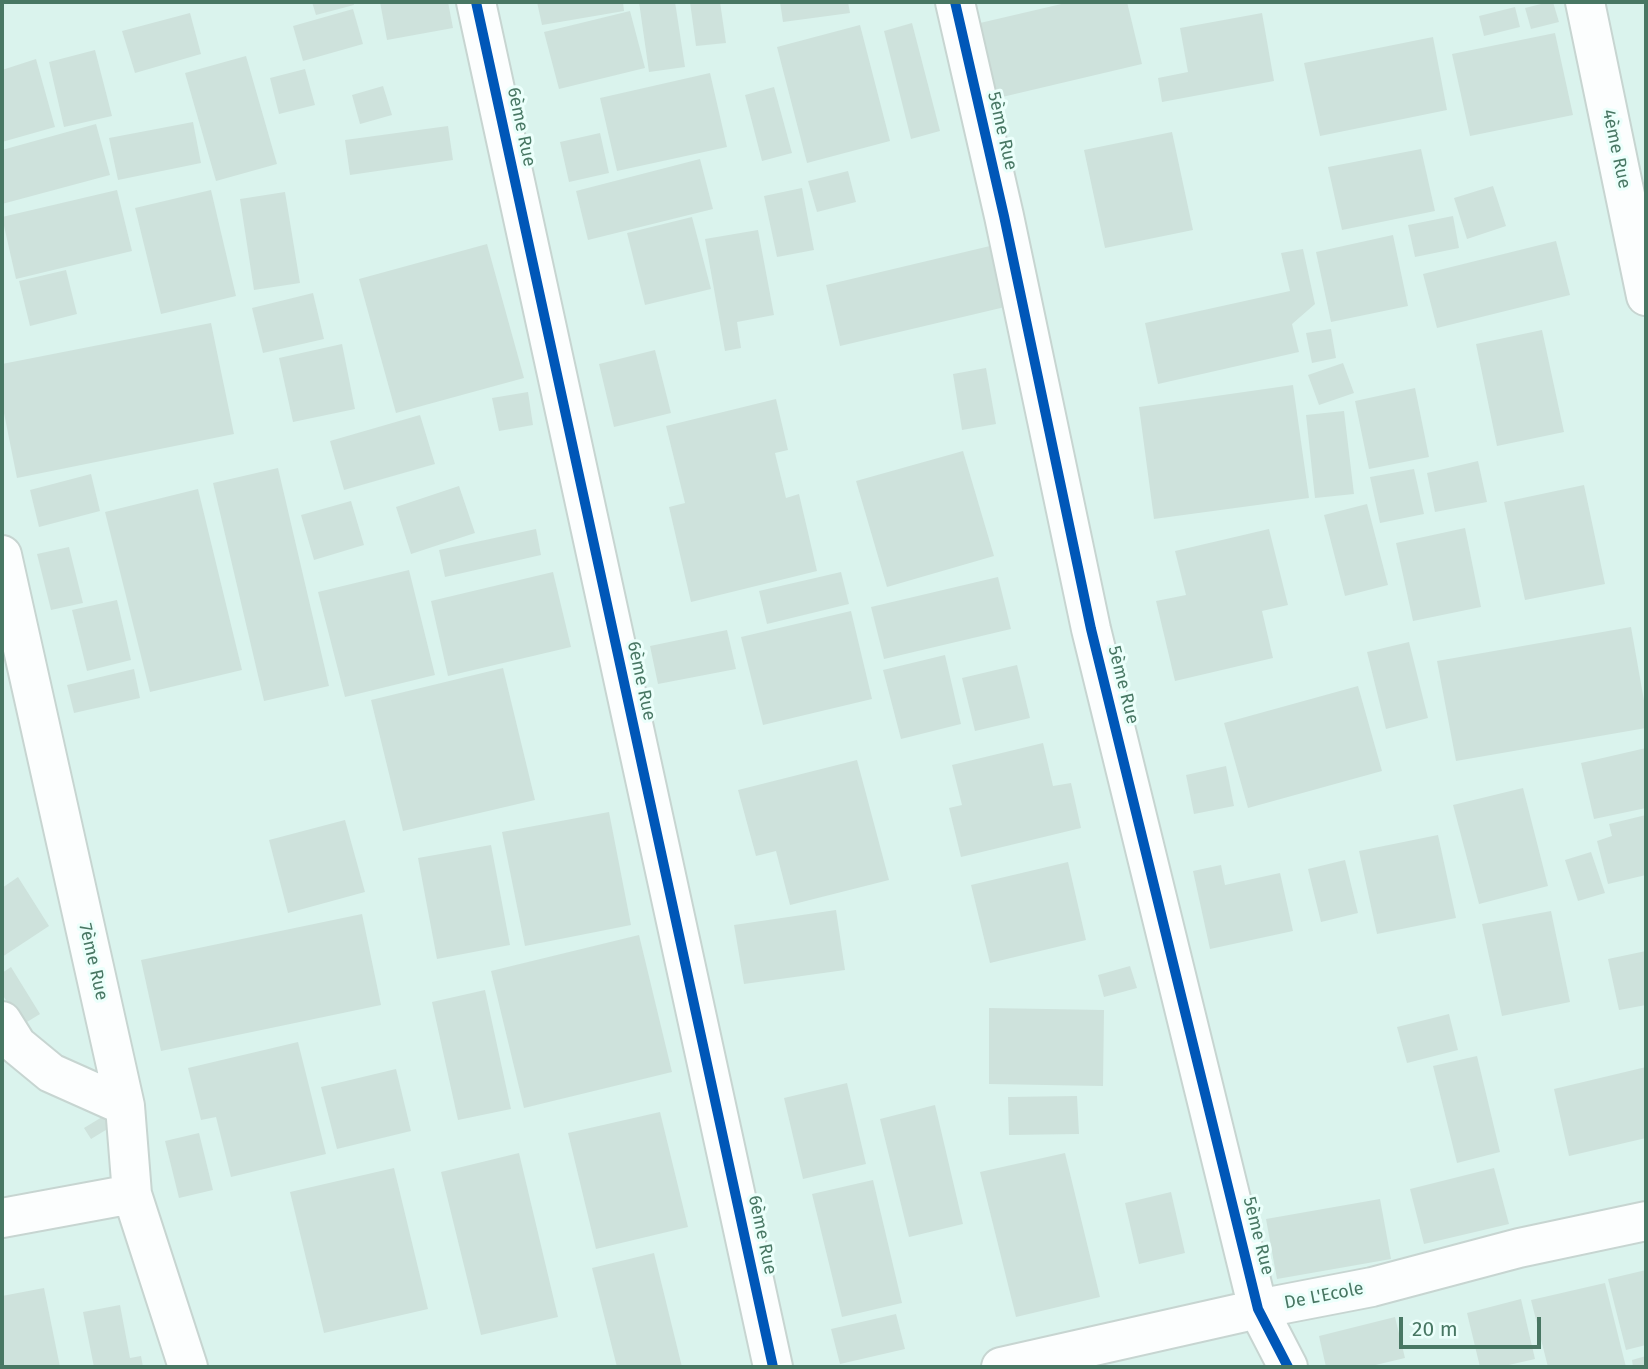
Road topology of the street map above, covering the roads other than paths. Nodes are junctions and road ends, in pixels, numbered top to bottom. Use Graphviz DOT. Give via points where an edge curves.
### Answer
graph roads {
  1 [pos="475,2"];
  2 [pos="954,2"];
  3 [pos="1585,2"];
  4 [pos="1646,296"];
  5 [pos="2,555"];
  6 [pos="2,1021"];
  7 [pos="125,1105"];
  8 [pos="132,1194"];
  9 [pos="2,1218"];
  10 [pos="1646,1221"];
  11 [pos="1258,1309"];
  12 [pos="187,1367"];
  13 [pos="773,1367"];
  14 [pos="1001,1367"];
  15 [pos="1288,1367"];
  1 -- 13 [label="street, 6ème Rue"];
  2 -- 11 [label="street, 5ème Rue" via="1091,629"];
  3 -- 4 [label="street, 4ème Rue"];
  5 -- 7 [label="street, 7ème Rue"];
  6 -- 7 [label="street" via="17,1045 51,1073"];
  7 -- 8 [label="street, 7ème Rue"];
  8 -- 9 [label="street"];
  8 -- 12 [label="street, 7ème Rue"];
  10 -- 11 [label="street, De L'Ecole" via="1372,1287"];
  11 -- 14 [label="street, De L'Ecole"];
  11 -- 15 [label="street, 5ème Rue"];
}
